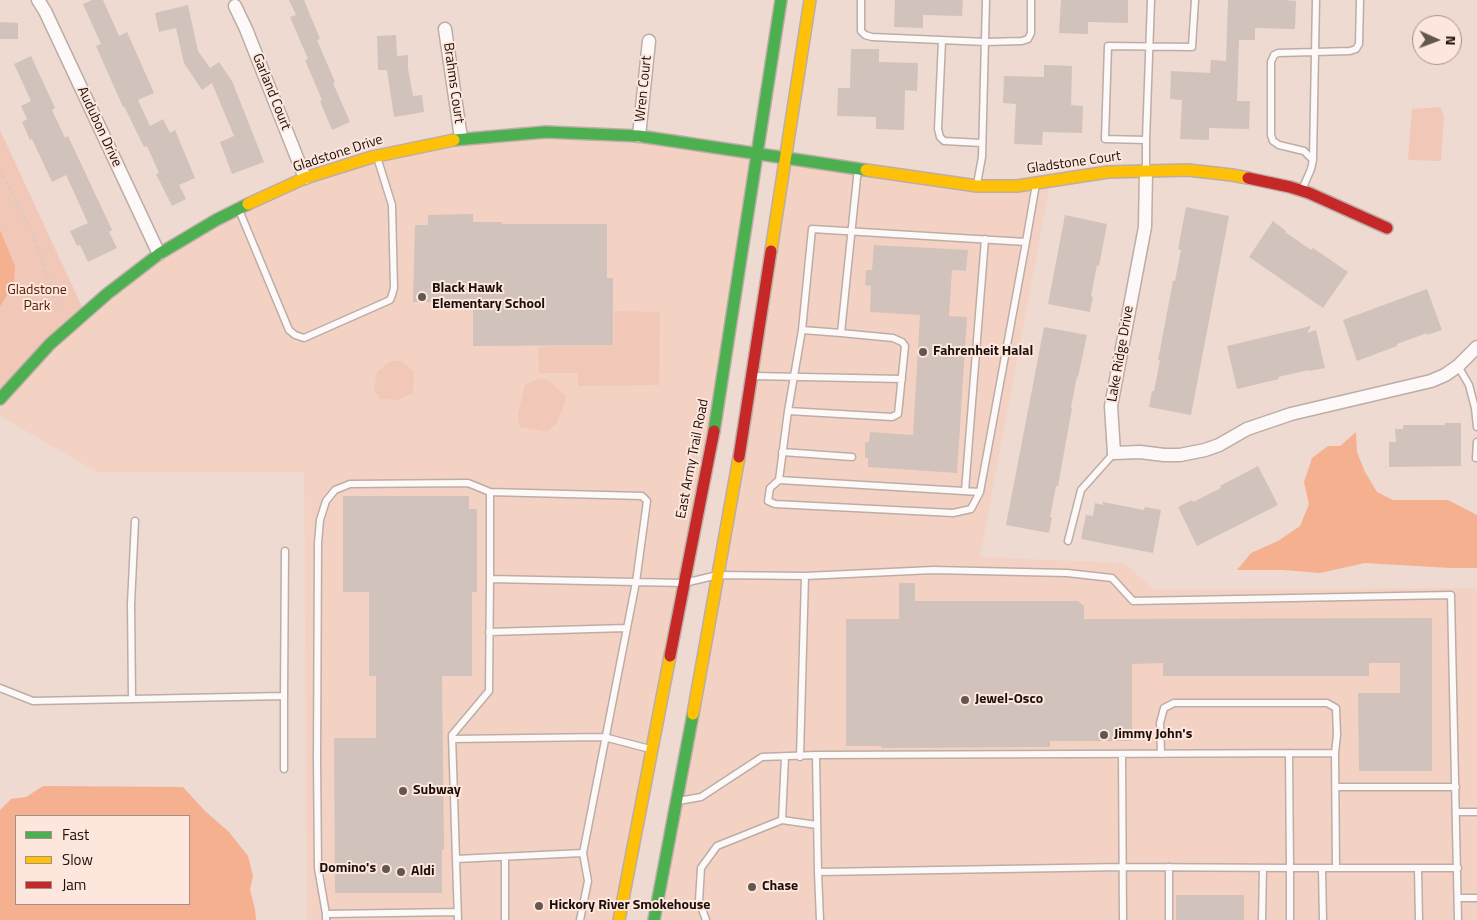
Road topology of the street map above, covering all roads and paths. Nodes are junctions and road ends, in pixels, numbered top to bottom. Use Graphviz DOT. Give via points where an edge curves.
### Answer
graph roads {
  1 [pos="38,0"];
  2 [pos="781,0"];
  3 [pos="810,0"];
  4 [pos="861,0"];
  5 [pos="986,0"];
  6 [pos="1032,0"];
  7 [pos="1151,0"];
  8 [pos="1195,0"];
  9 [pos="1316,0"];
  10 [pos="1360,0"];
  11 [pos="236,6"];
  12 [pos="445,29"];
  13 [pos="942,40"];
  14 [pos="649,41"];
  15 [pos="986,42"];
  16 [pos="1150,46"];
  17 [pos="1315,52"];
  18 [pos="639,136"];
  19 [pos="461,138"];
  20 [pos="1146,140"];
  21 [pos="982,143"];
  22 [pos="757,153"];
  23 [pos="377,156"];
  24 [pos="785,157"];
  25 [pos="1313,160"];
  26 [pos="858,167"];
  27 [pos="0,170"];
  28 [pos="1146,170"];
  29 [pos="305,178"];
  30 [pos="1036,183"];
  31 [pos="977,186"];
  32 [pos="1302,191"];
  33 [pos="239,208"];
  34 [pos="1387,228"];
  35 [pos="851,231"];
  36 [pos="985,239"];
  37 [pos="1026,242"];
  38 [pos="159,254"];
  39 [pos="59,312"];
  40 [pos="802,330"];
  41 [pos="841,333"];
  42 [pos="1477,347"];
  43 [pos="1458,366"];
  44 [pos="752,376"];
  45 [pos="794,376"];
  46 [pos="902,379"];
  47 [pos="0,399"];
  48 [pos="788,411"];
  49 [pos="1477,427"];
  50 [pos="1477,442"];
  51 [pos="782,452"];
  52 [pos="1114,453"];
  53 [pos="852,457"];
  54 [pos="1476,458"];
  55 [pos="779,480"];
  56 [pos="965,491"];
  57 [pos="490,492"];
  58 [pos="980,492"];
  59 [pos="135,521"];
  60 [pos="1068,541"];
  61 [pos="285,551"];
  62 [pos="718,575"];
  63 [pos="805,576"];
  64 [pos="490,579"];
  65 [pos="636,582"];
  66 [pos="684,583"];
  67 [pos="626,628"];
  68 [pos="489,632"];
  69 [pos="0,688"];
  70 [pos="284,696"];
  71 [pos="132,699"];
  72 [pos="604,737"];
  73 [pos="452,739"];
  74 [pos="651,750"];
  75 [pos="1289,753"];
  76 [pos="1335,753"];
  77 [pos="1122,754"];
  78 [pos="1161,754"];
  79 [pos="816,755"];
  80 [pos="785,757"];
  81 [pos="800,757"];
  82 [pos="284,769"];
  83 [pos="1336,787"];
  84 [pos="1456,787"];
  85 [pos="677,801"];
  86 [pos="1456,812"];
  87 [pos="1477,812"];
  88 [pos="782,820"];
  89 [pos="817,825"];
  90 [pos="583,853"];
  91 [pos="505,857"];
  92 [pos="456,859"];
  93 [pos="1123,866"];
  94 [pos="1169,867"];
  95 [pos="1263,868"];
  96 [pos="1290,868"];
  97 [pos="1322,868"];
  98 [pos="1336,868"];
  99 [pos="1418,868"];
  100 [pos="1458,868"];
  101 [pos="818,872"];
  102 [pos="1458,898"];
  103 [pos="1477,898"];
  104 [pos="457,912"];
  105 [pos="326,917"];
  106 [pos="458,920"];
  107 [pos="506,920"];
  108 [pos="580,920"];
  109 [pos="618,920"];
  110 [pos="654,920"];
  111 [pos="706,920"];
  112 [pos="820,920"];
  113 [pos="1123,920"];
  114 [pos="1168,920"];
  115 [pos="1262,920"];
  116 [pos="1290,920"];
  117 [pos="1323,920"];
  118 [pos="1419,920"];
  119 [pos="1458,920"];
  1 -- 38 [label="street, Audubon Drive"];
  2 -- 22 [label="main road, East Army Trail Road"];
  3 -- 24 [label="main road"];
  4 -- 13 [label="lane" via="861,30 865,35"];
  5 -- 15 [label="lane"];
  6 -- 15 [label="lane" via="1028,39"];
  7 -- 16 [label="lane"];
  8 -- 16 [label="lane" via="1192,47"];
  9 -- 17 [label="lane"];
  10 -- 17 [label="lane" via="1356,49"];
  11 -- 29 [label="street, Garland Court"];
  12 -- 19 [label="street, Brahms Court"];
  13 -- 15 [label="lane"];
  13 -- 21 [label="lane" via="940,137 944,141"];
  14 -- 18 [label="street, Wren Court"];
  15 -- 21 [label="lane"];
  16 -- 20 [label="lane"];
  16 -- 20 [label="lane" via="1108,46 1104,139"];
  17 -- 25 [label="lane"];
  17 -- 25 [label="lane" via="1278,53 1271,62 1273,141 1279,146 1304,151"];
  18 -- 19 [label="main road, Gladstone Drive" via="546,132"];
  18 -- 22 [label="main road, Gladstone Drive"];
  19 -- 23 [label="main road, Gladstone Drive"];
  20 -- 28 [label="lane"];
  21 -- 31 [label="lane"];
  22 -- 24 [label="main road, Gladstone Court"];
  22 -- 66 [label="main road, East Army Trail Road" via="716,419"];
  23 -- 29 [label="main road, Gladstone Drive"];
  23 -- 33 [label="lane" via="392,205 394,288 390,300 304,338 289,330"];
  24 -- 26 [label="main road, Gladstone Court"];
  24 -- 44 [label="main road"];
  25 -- 32 [label="lane"];
  26 -- 31 [label="main road, Gladstone Court"];
  26 -- 35 [label="lane"];
  27 -- 39 [label="path" via="35,239"];
  28 -- 30 [label="main road, Gladstone Court"];
  28 -- 32 [label="main road, Gladstone Court" via="1232,175"];
  28 -- 52 [label="street, Lake Ridge Drive" via="1145,228 1111,406"];
  29 -- 33 [label="main road, Gladstone Drive"];
  30 -- 31 [label="main road, Gladstone Court"];
  30 -- 37 [label="lane"];
  32 -- 34 [label="main road, Gladstone Court"];
  33 -- 38 [label="main road, Gladstone Drive"];
  35 -- 36 [label="lane"];
  35 -- 40 [label="lane" via="812,228"];
  35 -- 41 [label="lane"];
  36 -- 37 [label="lane"];
  36 -- 56 [label="lane"];
  37 -- 58 [label="lane"];
  38 -- 47 [label="main road, Gladstone Drive" via="50,344"];
  40 -- 41 [label="lane"];
  40 -- 45 [label="lane"];
  41 -- 46 [label="lane" via="894,338 902,342 905,346"];
  42 -- 43 [label="street"];
  43 -- 49 [label="lane" via="1469,385"];
  43 -- 52 [label="street" via="1431,381 1268,421 1200,452 1180,455"];
  44 -- 45 [label="lane"];
  44 -- 62 [label="main road"];
  45 -- 46 [label="lane"];
  45 -- 48 [label="lane"];
  46 -- 48 [label="lane" via="898,414 892,417"];
  48 -- 51 [label="lane"];
  50 -- 54 [label="lane"];
  51 -- 53 [label="lane"];
  51 -- 55 [label="lane"];
  52 -- 60 [label="lane" via="1081,490"];
  55 -- 56 [label="lane"];
  55 -- 58 [label="lane" via="770,488 768,501 775,504 953,513 970,509"];
  56 -- 58 [label="lane"];
  57 -- 64 [label="lane"];
  57 -- 65 [label="lane" via="642,496 647,501"];
  57 -- 105 [label="lane" via="468,483 350,484 336,490 326,502 318,543 317,759 318,868"];
  59 -- 71 [label="lane" via="130,604"];
  61 -- 70 [label="lane"];
  62 -- 63 [label="lane"];
  62 -- 66 [label="lane"];
  62 -- 85 [label="main road"];
  63 -- 81 [label="lane"];
  63 -- 84 [label="lane" via="933,570 1067,573 1112,578 1132,601 1451,595"];
  64 -- 65 [label="lane"];
  64 -- 68 [label="lane"];
  65 -- 66 [label="lane"];
  65 -- 67 [label="lane"];
  66 -- 74 [label="main road, East Army Trail Road"];
  67 -- 68 [label="lane"];
  67 -- 72 [label="lane"];
  68 -- 73 [label="lane" via="489,691"];
  69 -- 71 [label="lane" via="33,700"];
  70 -- 71 [label="lane"];
  70 -- 82 [label="lane"];
  72 -- 73 [label="lane"];
  72 -- 74 [label="lane"];
  72 -- 90 [label="lane"];
  73 -- 92 [label="lane"];
  74 -- 109 [label="main road, East Army Trail Road"];
  75 -- 76 [label="lane"];
  75 -- 78 [label="lane"];
  75 -- 96 [label="lane"];
  76 -- 78 [label="lane" via="1336,708 1327,703 1174,703 1164,708 1160,723"];
  76 -- 83 [label="lane"];
  77 -- 78 [label="lane"];
  77 -- 79 [label="lane"];
  77 -- 93 [label="lane"];
  79 -- 81 [label="lane"];
  79 -- 89 [label="lane"];
  80 -- 81 [label="lane"];
  80 -- 85 [label="lane" via="762,757 701,797"];
  80 -- 88 [label="lane"];
  83 -- 84 [label="lane"];
  83 -- 98 [label="lane"];
  84 -- 86 [label="lane"];
  85 -- 110 [label="main road"];
  86 -- 87 [label="lane"];
  86 -- 100 [label="lane"];
  88 -- 89 [label="lane"];
  88 -- 111 [label="lane" via="717,846 701,868 699,901"];
  89 -- 101 [label="lane"];
  90 -- 91 [label="lane"];
  90 -- 108 [label="lane" via="588,881"];
  91 -- 92 [label="lane"];
  91 -- 107 [label="lane"];
  92 -- 104 [label="lane"];
  93 -- 94 [label="lane"];
  93 -- 101 [label="lane"];
  93 -- 113 [label="lane"];
  94 -- 95 [label="lane"];
  94 -- 114 [label="lane"];
  95 -- 96 [label="lane"];
  95 -- 115 [label="lane"];
  96 -- 97 [label="lane"];
  96 -- 116 [label="lane"];
  97 -- 98 [label="lane"];
  97 -- 117 [label="lane"];
  98 -- 99 [label="lane"];
  99 -- 100 [label="lane"];
  99 -- 118 [label="lane"];
  100 -- 102 [label="lane"];
  101 -- 112 [label="lane"];
  102 -- 103 [label="lane"];
  102 -- 119 [label="lane"];
  104 -- 105 [label="lane"];
  104 -- 106 [label="lane"];
}
